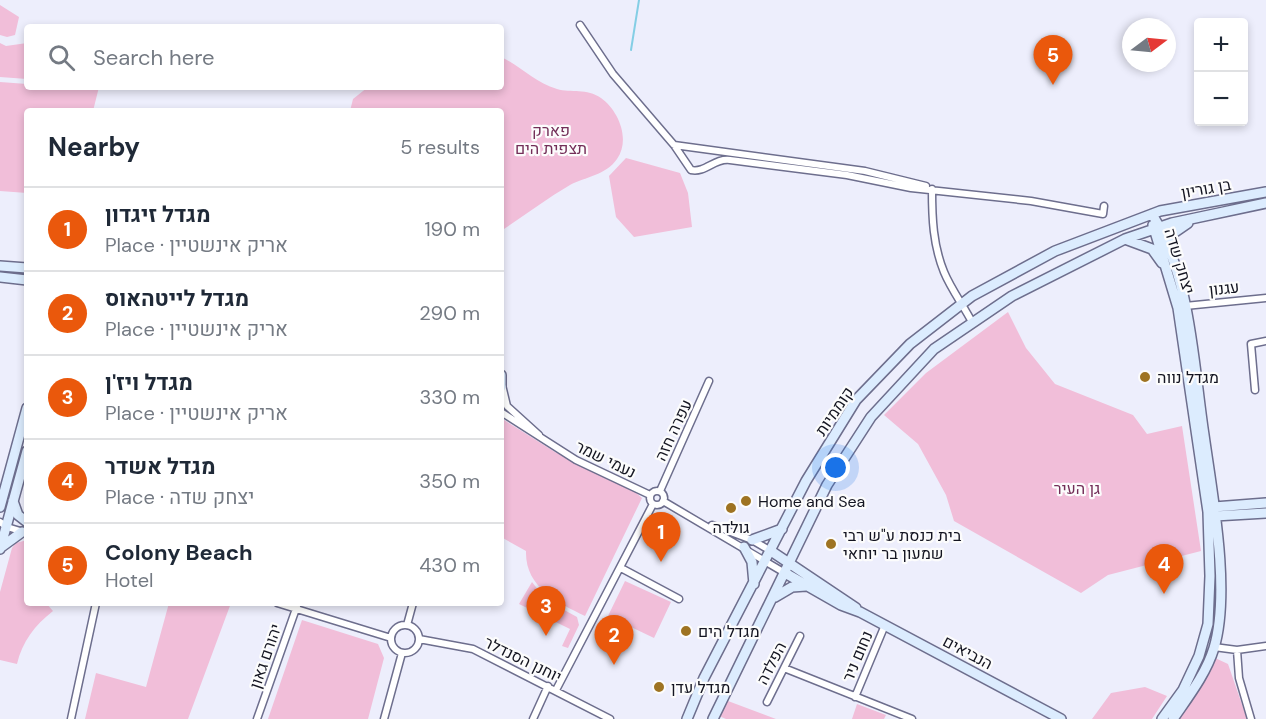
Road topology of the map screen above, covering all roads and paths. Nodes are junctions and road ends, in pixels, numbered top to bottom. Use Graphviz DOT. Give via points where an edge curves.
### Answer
graph roads {
  1 [pos="580,25"];
  2 [pos="674,145"];
  3 [pos="699,148"];
  4 [pos="685,165"];
  5 [pos="932,189"];
  6 [pos="1266,192"];
  7 [pos="1266,203"];
  8 [pos="1104,206"];
  9 [pos="1152,214"];
  10 [pos="1208,215"];
  11 [pos="1157,228"];
  12 [pos="1125,239"];
  13 [pos="0,266"];
  14 [pos="24,268"];
  15 [pos="1166,269"];
  16 [pos="1176,274"];
  17 [pos="0,277"];
  18 [pos="24,280"];
  19 [pos="1266,297"];
  20 [pos="962,303"];
  21 [pos="1185,306"];
  22 [pos="972,322"];
  23 [pos="1266,341"];
  24 [pos="709,381"];
  25 [pos="1255,390"];
  26 [pos="504,396"];
  27 [pos="504,414"];
  28 [pos="24,419"];
  29 [pos="550,445"];
  30 [pos="24,462"];
  31 [pos="1211,489"];
  32 [pos="660,491"];
  33 [pos="650,495"];
  34 [pos="13,501"];
  35 [pos="663,501"];
  36 [pos="1266,503"];
  37 [pos="653,504"];
  38 [pos="0,507"];
  39 [pos="1233,510"];
  40 [pos="1212,512"];
  41 [pos="1266,513"];
  42 [pos="693,517"];
  43 [pos="4,521"];
  44 [pos="24,524"];
  45 [pos="24,526"];
  46 [pos="24,526"];
  47 [pos="24,529"];
  48 [pos="782,529"];
  49 [pos="1217,538"];
  50 [pos="752,540"];
  51 [pos="799,543"];
  52 [pos="744,547"];
  53 [pos="0,548"];
  54 [pos="771,551"];
  55 [pos="766,562"];
  56 [pos="790,562"];
  57 [pos="621,568"];
  58 [pos="785,573"];
  59 [pos="808,574"];
  60 [pos="753,586"];
  61 [pos="807,586"];
  62 [pos="773,598"];
  63 [pos="679,599"];
  64 [pos="95,606"];
  65 [pos="297,606"];
  66 [pos="412,606"];
  67 [pos="860,612"];
  68 [pos="407,625"];
  69 [pos="885,625"];
  70 [pos="800,636"];
  71 [pos="391,638"];
  72 [pos="419,639"];
  73 [pos="1266,646"];
  74 [pos="1214,647"];
  75 [pos="1237,651"];
  76 [pos="402,653"];
  77 [pos="784,668"];
  78 [pos="548,686"];
  79 [pos="556,690"];
  80 [pos="855,697"];
  81 [pos="767,702"];
  82 [pos="71,719"];
  83 [pos="257,719"];
  84 [pos="384,719"];
  85 [pos="533,719"];
  86 [pos="610,719"];
  87 [pos="687,719"];
  88 [pos="713,719"];
  89 [pos="912,719"];
  90 [pos="1061,719"];
  91 [pos="1162,719"];
  92 [pos="1173,719"];
  93 [pos="1251,719"];
  1 -- 2 [label="street" via="613,74"];
  2 -- 3 [label="street"];
  2 -- 4 [label="street"];
  3 -- 4 [label="street" via="689,152"];
  3 -- 5 [label="street" via="865,171"];
  4 -- 5 [label="street" via="699,172 717,160 730,160"];
  5 -- 8 [label="street" via="1103,214"];
  5 -- 20 [label="street" via="936,248 944,273"];
  6 -- 9 [label="street, בן גוריון"];
  7 -- 10 [label="street, בן גוריון"];
  9 -- 11 [label="street, יצחק שדה"];
  9 -- 20 [label="street, קוממיות" via="1055,251"];
  10 -- 11 [label="street, בן גוריון"];
  10 -- 16 [label="street" via="1181,225 1172,234"];
  11 -- 12 [label="street, קוממיות"];
  11 -- 15 [label="street, יצחק שדה"];
  11 -- 16 [label="street, יצחק שדה"];
  12 -- 15 [label="street" via="1152,249"];
  12 -- 22 [label="street, קוממיות" via="1044,278"];
  13 -- 14 [label="street"];
  15 -- 40 [label="street, יצחק שדה" via="1178,309"];
  16 -- 21 [label="street, יצחק שדה"];
  17 -- 18 [label="street"];
  19 -- 21 [label="street, עגנון"];
  20 -- 22 [label="street"];
  20 -- 48 [label="street, קוממיות" via="910,344 856,400 806,481"];
  21 -- 31 [label="street, יצחק שדה"];
  22 -- 51 [label="street, קוממיות" via="934,349 871,417 827,485"];
  23 -- 25 [label="street" via="1251,345"];
  24 -- 32 [label="street, עפרה חזה"];
  26 -- 29 [label="street, נעמי שמר" via="507,406"];
  27 -- 29 [label="street, נעמי שמר"];
  28 -- 38 [label="street"];
  29 -- 33 [label="street, נעמי שמר"];
  30 -- 34 [label="street"];
  31 -- 39 [label="street"];
  31 -- 40 [label="street, יצחק שדה"];
  32 -- 33 [label="street"];
  32 -- 35 [label="street"];
  33 -- 37 [label="street"];
  34 -- 43 [label="street"];
  34 -- 44 [label="street"];
  35 -- 37 [label="street"];
  35 -- 42 [label="street"];
  36 -- 39 [label="street"];
  37 -- 57 [label="street"];
  39 -- 40 [label="street"];
  39 -- 41 [label="street"];
  39 -- 49 [label="street"];
  40 -- 49 [label="street, יצחק שדה"];
  40 -- 91 [label="street, יצחק שדה" via="1208,624 1183,690"];
  42 -- 50 [label="street"];
  42 -- 52 [label="street"];
  43 -- 45 [label="street"];
  43 -- 46 [label="street"];
  43 -- 53 [label="street"];
  47 -- 53 [label="street"];
  48 -- 50 [label="street"];
  48 -- 54 [label="street, קוממיות"];
  49 -- 74 [label="street, יצחק שדה" via="1219,606"];
  50 -- 54 [label="street"];
  51 -- 56 [label="street, קוממיות"];
  51 -- 59 [label="street"];
  52 -- 55 [label="street"];
  52 -- 60 [label="street" via="752,562"];
  54 -- 55 [label="street, קוממיות"];
  54 -- 56 [label="street, הנביאים"];
  55 -- 58 [label="street"];
  55 -- 60 [label="street, קוממיות"];
  56 -- 58 [label="street, קוממיות"];
  56 -- 59 [label="street, הנביאים"];
  57 -- 63 [label="street"];
  57 -- 79 [label="street"];
  58 -- 61 [label="street, הנביאים"];
  58 -- 62 [label="street, קוממיות"];
  59 -- 67 [label="street, הנביאים"];
  60 -- 87 [label="street, קוממיות"];
  61 -- 62 [label="street" via="792,587"];
  61 -- 67 [label="street, הנביאים"];
  62 -- 88 [label="street, קוממיות"];
  64 -- 82 [label="street"];
  65 -- 71 [label="street"];
  65 -- 83 [label="street, יהורם גאון"];
  66 -- 68 [label="street"];
  67 -- 69 [label="street, הנביאים"];
  68 -- 71 [label="street" via="395,629"];
  68 -- 72 [label="street" via="416,630"];
  69 -- 80 [label="street, נחום ניר"];
  69 -- 90 [label="street, הנביאים"];
  70 -- 77 [label="street, הפלדה"];
  71 -- 76 [label="street" via="394,648"];
  72 -- 76 [label="street" via="415,649"];
  72 -- 78 [label="street, יוחנן הסנדלר" via="473,649"];
  73 -- 75 [label="street"];
  74 -- 75 [label="street"];
  74 -- 92 [label="street, יצחק שדה"];
  75 -- 93 [label="street" via="1239,678"];
  76 -- 84 [label="street"];
  77 -- 80 [label="street, נחום ניר"];
  77 -- 81 [label="street, הפלדה"];
  78 -- 79 [label="street, יוחנן הסנדלר"];
  78 -- 85 [label="street"];
  79 -- 86 [label="street, יוחנן הסנדלר"];
  80 -- 89 [label="street, נחום ניר"];
}
